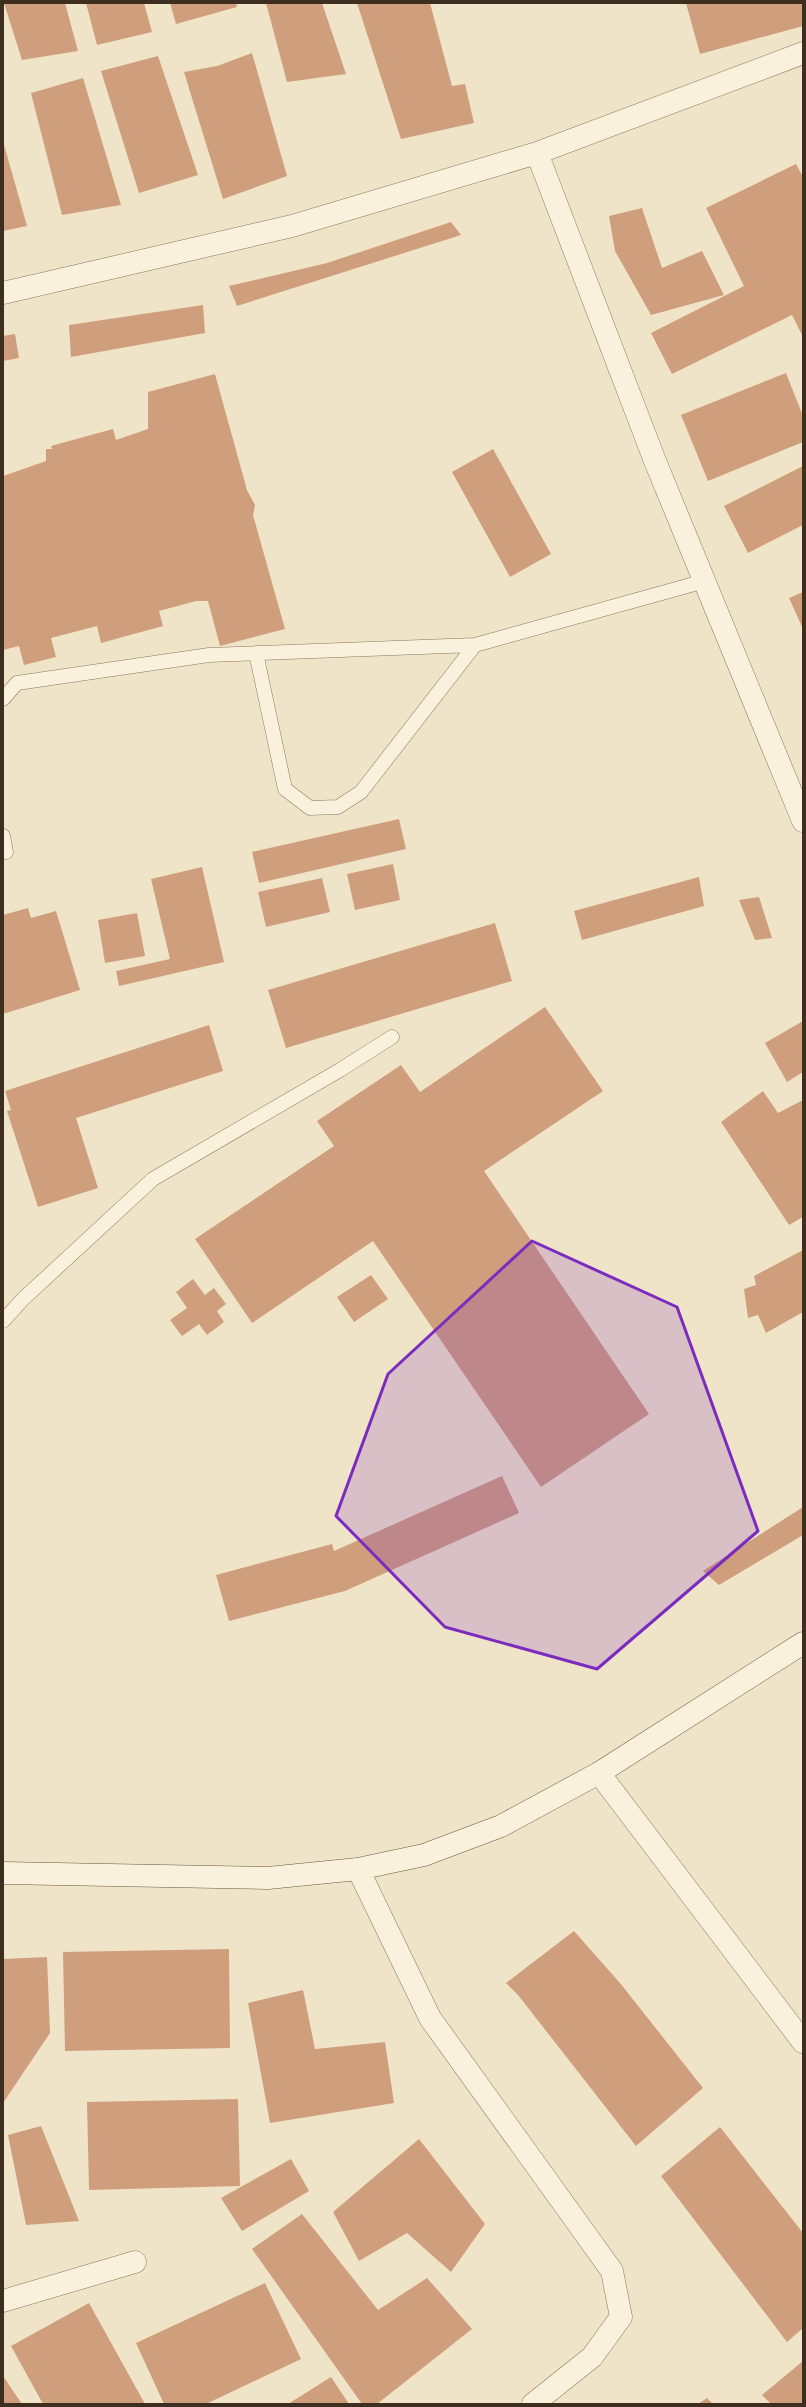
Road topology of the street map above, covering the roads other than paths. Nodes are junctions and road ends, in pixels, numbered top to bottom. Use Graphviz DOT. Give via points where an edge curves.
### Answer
graph roads {
  1 [pos="803,53"];
  2 [pos="537,153"];
  3 [pos="3,293"];
  4 [pos="705,581"];
  5 [pos="475,645"];
  6 [pos="256,653"];
  7 [pos="3,699"];
  8 [pos="803,820"];
  9 [pos="3,836"];
  10 [pos="6,852"];
  11 [pos="392,1036"];
  12 [pos="3,1321"];
  13 [pos="803,1643"];
  14 [pos="599,1773"];
  15 [pos="358,1870"];
  16 [pos="3,1873"];
  17 [pos="803,2042"];
  18 [pos="135,2262"];
  19 [pos="3,2301"];
  20 [pos="532,2404"];
  1 -- 2 [label="street"];
  2 -- 3 [label="street" via="292,226"];
  2 -- 4 [label="street" via="655,462"];
  4 -- 5 [label="lane"];
  4 -- 8 [label="street"];
  5 -- 6 [label="lane"];
  5 -- 6 [label="lane" via="361,792 338,807 310,808 285,789"];
  6 -- 7 [label="lane" via="210,654 17,683"];
  9 -- 10 [label="lane"];
  11 -- 12 [label="lane" via="340,1070 153,1179 23,1299"];
  13 -- 14 [label="street"];
  14 -- 15 [label="street" via="501,1826 424,1855"];
  14 -- 17 [label="street"];
  15 -- 16 [label="street" via="268,1878"];
  15 -- 20 [label="street" via="430,2018 612,2271 621,2317 592,2357"];
  18 -- 19 [label="street"];
}
